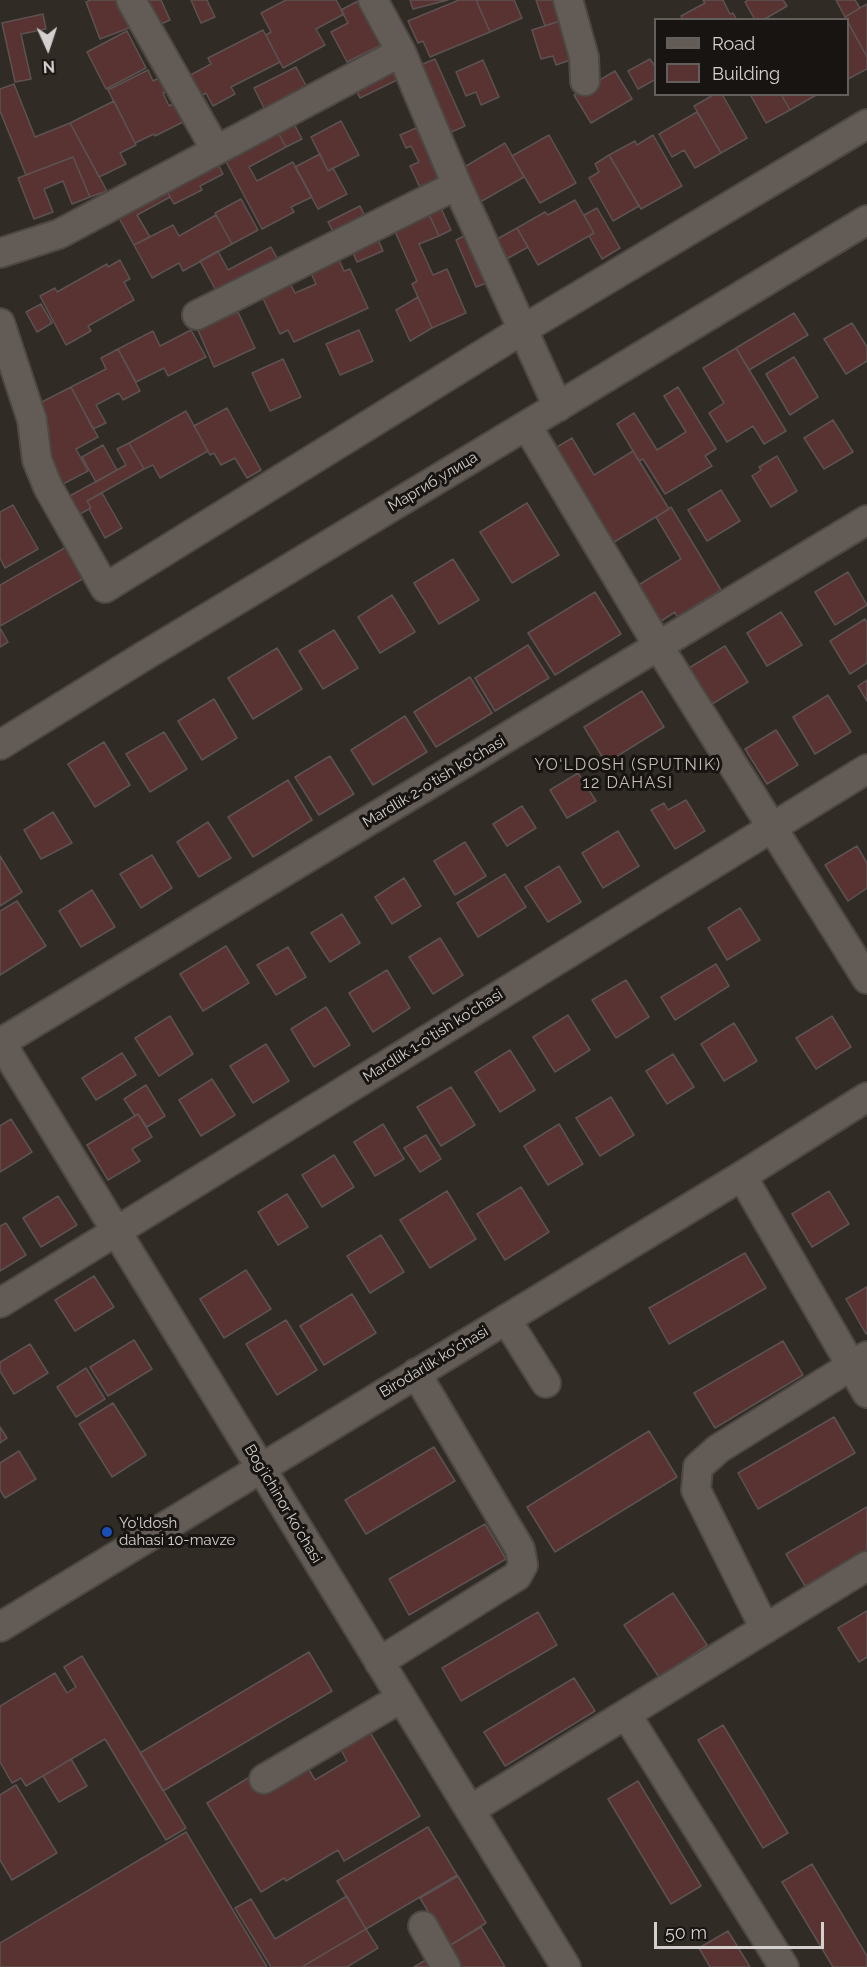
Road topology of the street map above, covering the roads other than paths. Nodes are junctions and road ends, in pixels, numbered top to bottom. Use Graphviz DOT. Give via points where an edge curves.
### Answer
graph roads {
  1 [pos="131,0"];
  2 [pos="373,0"];
  3 [pos="568,0"];
  4 [pos="402,52"];
  5 [pos="585,81"];
  6 [pos="867,124"];
  7 [pos="216,150"];
  8 [pos="457,185"];
  9 [pos="867,220"];
  10 [pos="0,253"];
  11 [pos="197,315"];
  12 [pos="0,323"];
  13 [pos="522,330"];
  14 [pos="558,407"];
  15 [pos="527,426"];
  16 [pos="867,520"];
  17 [pos="659,647"];
  18 [pos="0,745"];
  19 [pos="867,769"];
  20 [pos="771,828"];
  21 [pos="867,979"];
  22 [pos="0,1042"];
  23 [pos="867,1097"];
  24 [pos="742,1176"];
  25 [pos="116,1231"];
  26 [pos="0,1303"];
  27 [pos="506,1319"];
  28 [pos="867,1356"];
  29 [pos="416,1373"];
  30 [pos="546,1383"];
  31 [pos="867,1393"];
  32 [pos="260,1467"];
  33 [pos="867,1566"];
  34 [pos="0,1627"];
  35 [pos="765,1629"];
  36 [pos="379,1662"];
  37 [pos="401,1698"];
  38 [pos="626,1714"];
  39 [pos="264,1779"];
  40 [pos="470,1810"];
  41 [pos="423,1926"];
  42 [pos="446,1967"];
  43 [pos="566,1967"];
  44 [pos="784,1967"];
  1 -- 7 [label="street"];
  2 -- 4 [label="street"];
  3 -- 5 [label="street" via="585,57"];
  4 -- 7 [label="street"];
  4 -- 8 [label="street"];
  6 -- 13 [label="street"];
  7 -- 10 [label="street" via="59,234"];
  8 -- 11 [label="street"];
  8 -- 13 [label="street"];
  9 -- 14 [label="street, Маргиб улица"];
  12 -- 13 [label="street" via="32,420 37,460 105,588"];
  13 -- 14 [label="street"];
  14 -- 15 [label="street, Маргиб улица"];
  15 -- 17 [label="street"];
  15 -- 18 [label="street, Маргиб улица"];
  16 -- 17 [label="street, Mardlik 2-o'tish ko'chasi"];
  17 -- 20 [label="street"];
  17 -- 22 [label="street, Mardlik 2-o'tish ko'chasi"];
  19 -- 20 [label="street, Mardlik 1-o'tish ko'chasi"];
  20 -- 21 [label="street"];
  20 -- 25 [label="street, Mardlik 1-o'tish ko'chasi"];
  22 -- 25 [label="street, Bogʻichinor koʻchasi"];
  23 -- 24 [label="street, Birodarlik ko'chasi"];
  24 -- 27 [label="street, Birodarlik ko'chasi"];
  24 -- 31 [label="street"];
  25 -- 26 [label="street, Mardlik 1-o'tish ko'chasi"];
  25 -- 32 [label="street, Bogʻichinor koʻchasi"];
  27 -- 29 [label="street, Birodarlik ko'chasi"];
  27 -- 30 [label="street"];
  28 -- 35 [label="street" via="717,1449 698,1467 696,1490"];
  29 -- 32 [label="street, Birodarlik ko'chasi"];
  29 -- 36 [label="street" via="520,1549 522,1565 517,1576"];
  32 -- 34 [label="street, Birodarlik ko'chasi"];
  32 -- 36 [label="street, Bogʻichinor koʻchasi"];
  33 -- 35 [label="street"];
  35 -- 38 [label="street"];
  36 -- 37 [label="street, Bogʻichinor koʻchasi"];
  37 -- 39 [label="street"];
  37 -- 40 [label="street, Bogʻichinor koʻchasi"];
  38 -- 40 [label="street"];
  38 -- 44 [label="street"];
  40 -- 43 [label="street, Bogʻichinor koʻchasi"];
  41 -- 42 [label="street"];
}
